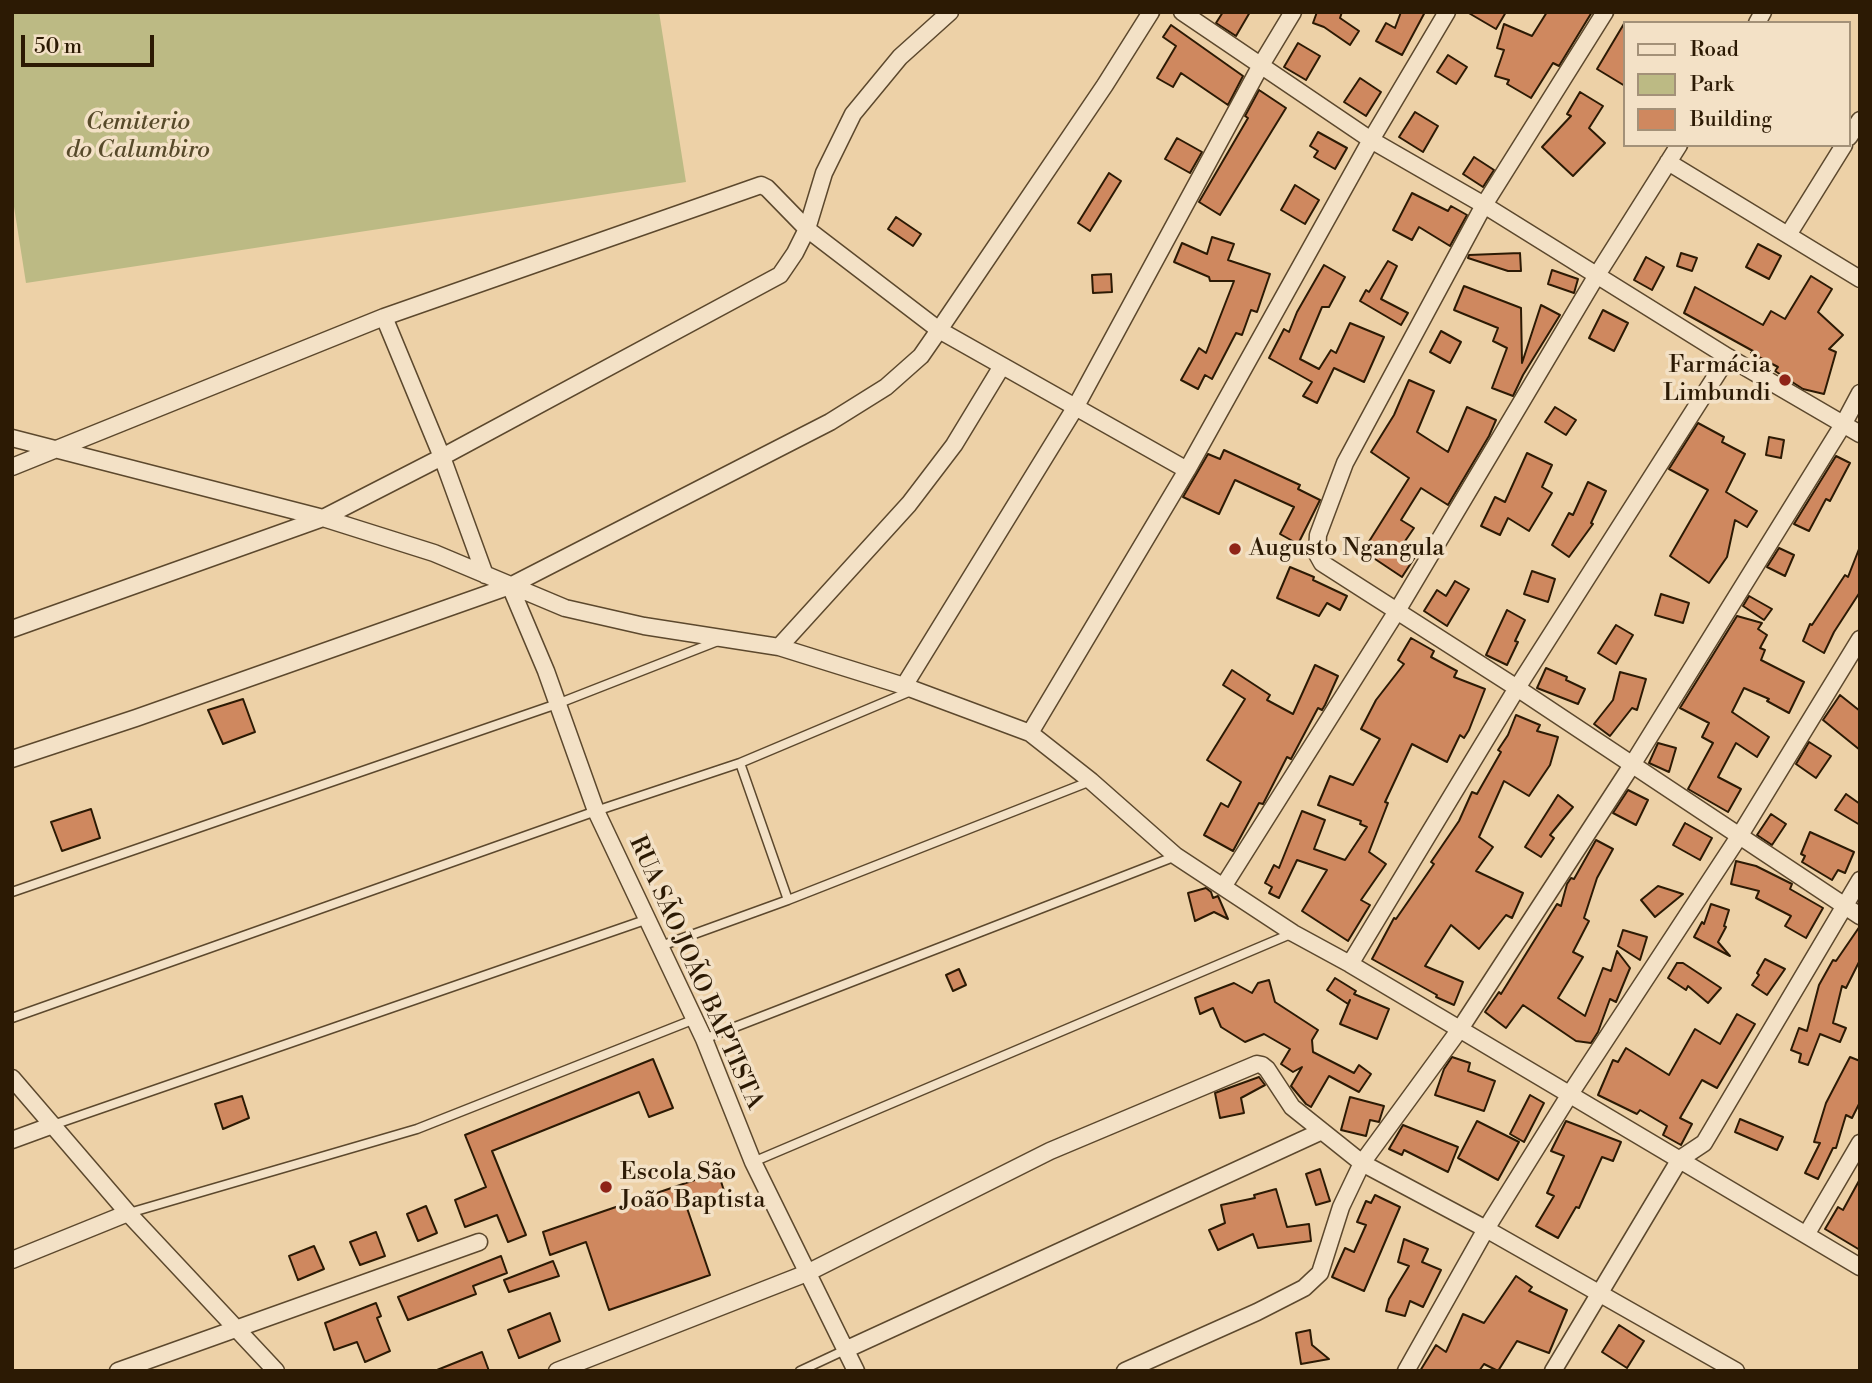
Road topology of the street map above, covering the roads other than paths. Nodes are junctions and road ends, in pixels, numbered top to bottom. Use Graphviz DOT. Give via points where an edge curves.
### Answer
graph roads {
  1 [pos="950,12"];
  2 [pos="1150,12"];
  3 [pos="1182,12"];
  4 [pos="1293,12"];
  5 [pos="1447,12"];
  6 [pos="1605,12"];
  7 [pos="1261,65"];
  8 [pos="1371,140"];
  9 [pos="1678,147"];
  10 [pos="1843,147"];
  11 [pos="1668,162"];
  12 [pos="1484,205"];
  13 [pos="807,229"];
  14 [pos="1787,235"];
  15 [pos="1597,275"];
  16 [pos="1860,279"];
  17 [pos="384,317"];
  18 [pos="939,330"];
  19 [pos="1728,357"];
  20 [pos="1002,366"];
  21 [pos="1860,393"];
  22 [pos="1075,408"];
  23 [pos="1844,423"];
  24 [pos="1860,434"];
  25 [pos="12,438"];
  26 [pos="58,449"];
  27 [pos="442,457"];
  28 [pos="12,467"];
  29 [pos="1186,470"];
  30 [pos="323,518"];
  31 [pos="485,575"];
  32 [pos="510,586"];
  33 [pos="1397,611"];
  34 [pos="12,629"];
  35 [pos="723,639"];
  36 [pos="1860,639"];
  37 [pos="779,647"];
  38 [pos="909,687"];
  39 [pos="1517,688"];
  40 [pos="557,704"];
  41 [pos="1030,733"];
  42 [pos="12,759"];
  43 [pos="740,763"];
  44 [pos="1632,765"];
  45 [pos="1091,781"];
  46 [pos="596,811"];
  47 [pos="1740,835"];
  48 [pos="1176,856"];
  49 [pos="1860,880"];
  50 [pos="1223,887"];
  51 [pos="12,892"];
  52 [pos="788,900"];
  53 [pos="1844,906"];
  54 [pos="1860,916"];
  55 [pos="648,919"];
  56 [pos="1293,933"];
  57 [pos="661,946"];
  58 [pos="1350,964"];
  59 [pos="12,1018"];
  60 [pos="695,1019"];
  61 [pos="1460,1029"];
  62 [pos="704,1039"];
  63 [pos="12,1078"];
  64 [pos="1570,1094"];
  65 [pos="52,1125"];
  66 [pos="1322,1131"];
  67 [pos="12,1140"];
  68 [pos="1860,1143"];
  69 [pos="1680,1158"];
  70 [pos="753,1162"];
  71 [pos="1362,1163"];
  72 [pos="128,1213"];
  73 [pos="1486,1229"];
  74 [pos="1805,1235"];
  75 [pos="479,1242"];
  76 [pos="12,1260"];
  77 [pos="1860,1267"];
  78 [pos="807,1273"];
  79 [pos="1598,1293"];
  80 [pos="237,1329"];
  81 [pos="845,1350"];
  82 [pos="118,1371"];
  83 [pos="276,1371"];
  84 [pos="557,1371"];
  85 [pos="800,1371"];
  86 [pos="856,1371"];
  87 [pos="1125,1371"];
  88 [pos="1406,1371"];
  89 [pos="1553,1371"];
  90 [pos="1736,1371"];
  1 -- 13 [label="street" via="900,57 853,114 824,173"];
  2 -- 18 [label="street"];
  3 -- 7 [label="street"];
  4 -- 7 [label="street"];
  5 -- 8 [label="street"];
  6 -- 12 [label="street"];
  7 -- 8 [label="street"];
  7 -- 22 [label="street"];
  8 -- 12 [label="street"];
  8 -- 29 [label="street"];
  9 -- 11 [label="street"];
  10 -- 14 [label="street"];
  11 -- 14 [label="street"];
  11 -- 15 [label="street"];
  12 -- 15 [label="street"];
  12 -- 33 [label="street" via="1345,463 1318,535 1317,554 1322,563"];
  13 -- 17 [label="street" via="761,185"];
  13 -- 18 [label="street"];
  13 -- 27 [label="street" via="780,275"];
  14 -- 16 [label="street"];
  15 -- 19 [label="street"];
  15 -- 33 [label="street"];
  17 -- 26 [label="street"];
  17 -- 27 [label="street"];
  18 -- 20 [label="street"];
  18 -- 32 [label="street" via="921,356 886,387 830,422"];
  19 -- 23 [label="street"];
  19 -- 39 [label="street"];
  20 -- 22 [label="street"];
  20 -- 37 [label="street" via="954,445 909,503"];
  21 -- 23 [label="street"];
  22 -- 29 [label="street"];
  22 -- 38 [label="street"];
  23 -- 24 [label="street"];
  23 -- 44 [label="street"];
  25 -- 26 [label="street"];
  26 -- 28 [label="street"];
  26 -- 30 [label="street"];
  27 -- 30 [label="street"];
  27 -- 31 [label="street"];
  29 -- 41 [label="street"];
  30 -- 31 [label="street" via="434,553"];
  30 -- 34 [label="street"];
  31 -- 32 [label="street"];
  32 -- 35 [label="street" via="565,608"];
  32 -- 40 [label="street, RUA SÃO JOÃO BAPTISTA"];
  32 -- 42 [label="street"];
  33 -- 39 [label="street"];
  33 -- 50 [label="street"];
  35 -- 37 [label="street"];
  35 -- 40 [label="lane"];
  36 -- 47 [label="street"];
  37 -- 38 [label="street"];
  38 -- 41 [label="street"];
  38 -- 43 [label="lane"];
  39 -- 44 [label="street"];
  39 -- 58 [label="street"];
  40 -- 46 [label="street, RUA SÃO JOÃO BAPTISTA"];
  40 -- 51 [label="lane"];
  41 -- 45 [label="street"];
  43 -- 46 [label="lane"];
  43 -- 52 [label="lane"];
  44 -- 47 [label="street"];
  44 -- 61 [label="street"];
  45 -- 48 [label="street"];
  45 -- 52 [label="lane"];
  46 -- 55 [label="street, RUA SÃO JOÃO BAPTISTA"];
  46 -- 59 [label="lane"];
  47 -- 53 [label="street"];
  47 -- 64 [label="street"];
  48 -- 50 [label="street"];
  48 -- 62 [label="lane"];
  49 -- 53 [label="street"];
  50 -- 56 [label="street"];
  52 -- 57 [label="lane"];
  53 -- 54 [label="street"];
  53 -- 69 [label="street" via="1704,1143"];
  55 -- 57 [label="street, RUA SÃO JOÃO BAPTISTA"];
  55 -- 65 [label="lane"];
  56 -- 58 [label="street"];
  56 -- 70 [label="lane"];
  57 -- 60 [label="street, RUA SÃO JOÃO BAPTISTA"];
  58 -- 61 [label="street"];
  60 -- 62 [label="street, RUA SÃO JOÃO BAPTISTA"];
  60 -- 72 [label="lane" via="417,1129"];
  61 -- 64 [label="street"];
  61 -- 71 [label="street"];
  62 -- 70 [label="street, RUA SÃO JOÃO BAPTISTA"];
  63 -- 65 [label="street"];
  64 -- 69 [label="street"];
  64 -- 73 [label="street"];
  65 -- 67 [label="street"];
  65 -- 72 [label="street"];
  66 -- 71 [label="street"];
  66 -- 78 [label="street" via="1292,1107 1267,1069 1257,1064 1050,1151"];
  66 -- 81 [label="street"];
  68 -- 74 [label="street"];
  69 -- 74 [label="street"];
  69 -- 79 [label="street"];
  70 -- 78 [label="street, RUA SÃO JOÃO BAPTISTA"];
  71 -- 73 [label="street"];
  71 -- 87 [label="street" via="1341,1208 1320,1273 1304,1288"];
  72 -- 76 [label="street"];
  72 -- 80 [label="street"];
  73 -- 79 [label="street"];
  73 -- 88 [label="street"];
  74 -- 77 [label="street"];
  75 -- 80 [label="street"];
  78 -- 81 [label="street, RUA SÃO JOÃO BAPTISTA"];
  78 -- 84 [label="street"];
  79 -- 89 [label="street"];
  79 -- 90 [label="street" via="1711,1361"];
  80 -- 82 [label="street"];
  80 -- 83 [label="street"];
  81 -- 85 [label="lane"];
  81 -- 86 [label="street, RUA SÃO JOÃO BAPTISTA"];
}
